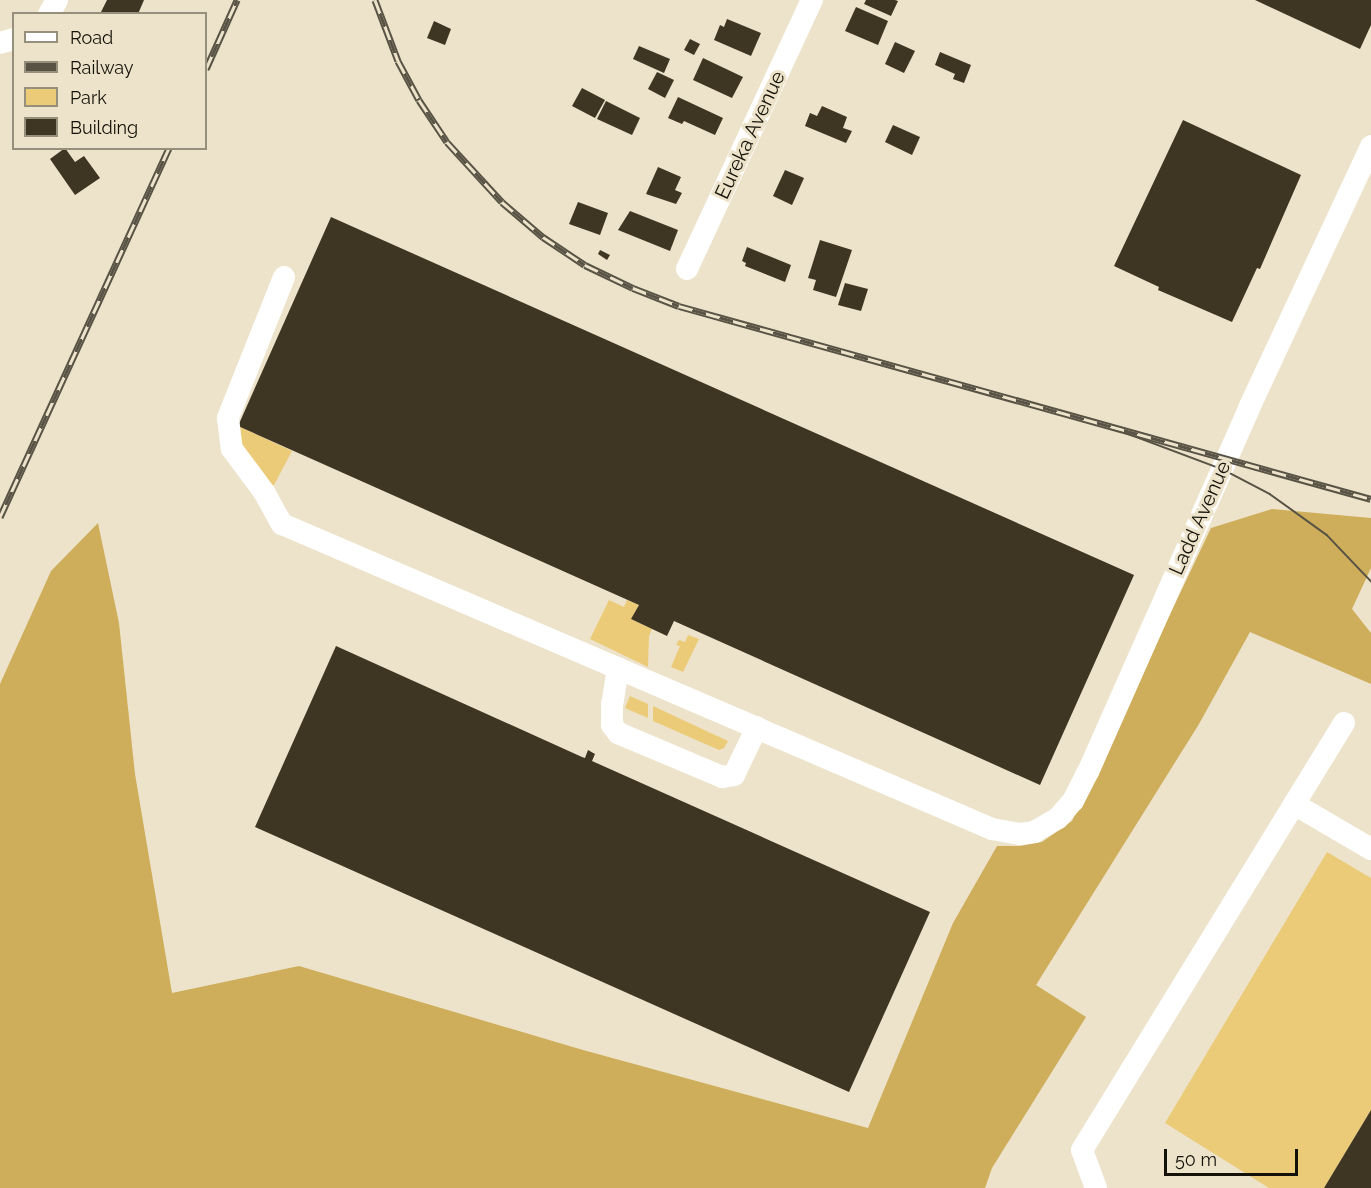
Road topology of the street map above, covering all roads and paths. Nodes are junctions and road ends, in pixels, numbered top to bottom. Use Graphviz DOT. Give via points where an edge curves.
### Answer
graph roads {
  1 [pos="812,0"];
  2 [pos="1371,146"];
  3 [pos="687,269"];
  4 [pos="284,277"];
  5 [pos="618,668"];
  6 [pos="1344,723"];
  7 [pos="757,727"];
  8 [pos="1294,804"];
  9 [pos="1371,849"];
  10 [pos="1096,1188"];
  1 -- 3 [label="street, Eureka Avenue"];
  2 -- 7 [label="street, Ladd Avenue" via="1073,801 1058,818 1034,832 1004,833"];
  4 -- 5 [label="street, Ladd Avenue" via="228,418 232,449 282,524"];
  5 -- 7 [label="street, Ladd Avenue"];
  5 -- 7 [label="street" via="612,725 618,733 639,742 722,777 734,775"];
  6 -- 8 [label="street"];
  8 -- 9 [label="street"];
  8 -- 10 [label="street" via="1082,1150"];
}
